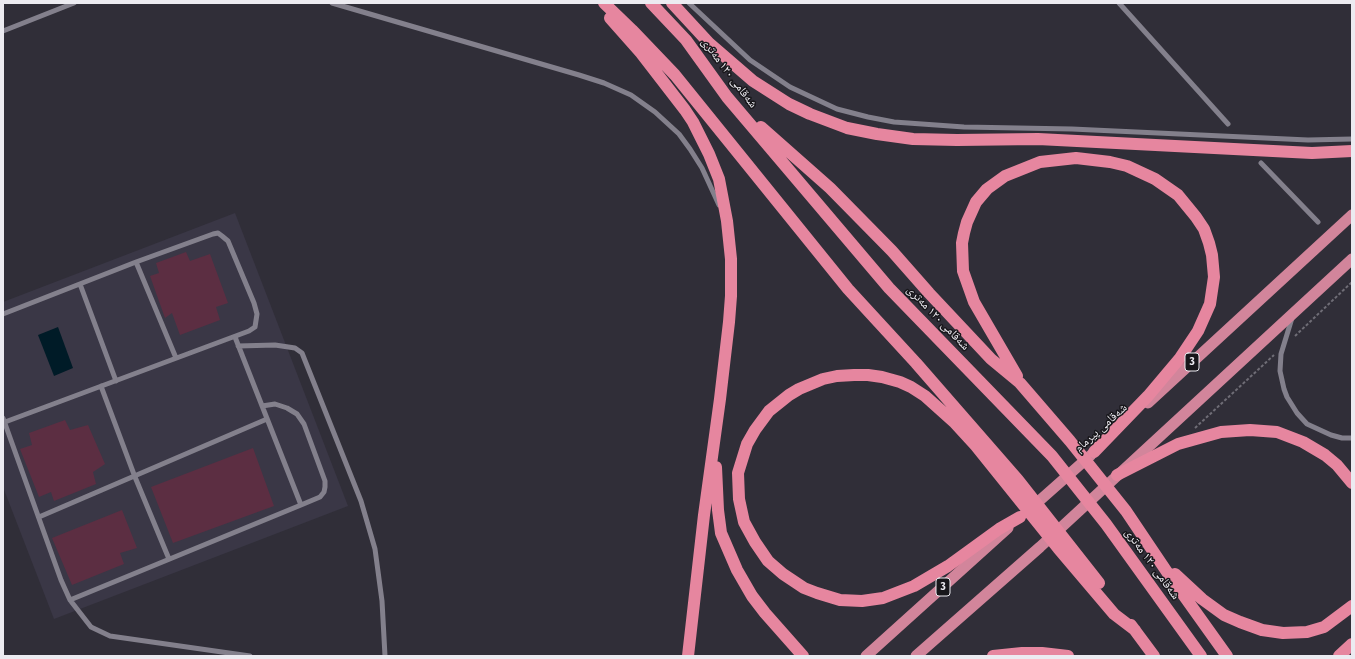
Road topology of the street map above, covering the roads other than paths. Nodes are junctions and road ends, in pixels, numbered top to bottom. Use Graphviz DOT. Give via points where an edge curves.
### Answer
graph roads {
  1 [pos="74,3"];
  2 [pos="332,3"];
  3 [pos="598,3"];
  4 [pos="604,3"];
  5 [pos="651,3"];
  6 [pos="672,3"];
  7 [pos="689,3"];
  8 [pos="1119,3"];
  9 [pos="3,31"];
  10 [pos="728,97"];
  11 [pos="1228,124"];
  12 [pos="1352,139"];
  13 [pos="1352,151"];
  14 [pos="1261,163"];
  15 [pos="1352,215"];
  16 [pos="1318,222"];
  17 [pos="731,259"];
  18 [pos="1352,259"];
  19 [pos="136,262"];
  20 [pos="80,284"];
  21 [pos="1295,311"];
  22 [pos="3,314"];
  23 [pos="235,337"];
  24 [pos="238,346"];
  25 [pos="176,358"];
  26 [pos="116,381"];
  27 [pos="1020,383"];
  28 [pos="102,386"];
  29 [pos="262,406"];
  30 [pos="267,419"];
  31 [pos="4,420"];
  32 [pos="715,436"];
  33 [pos="1352,438"];
  34 [pos="1094,452"];
  35 [pos="1117,475"];
  36 [pos="135,477"];
  37 [pos="1013,483"];
  38 [pos="1352,483"];
  39 [pos="301,505"];
  40 [pos="39,517"];
  41 [pos="1020,517"];
  42 [pos="1151,549"];
  43 [pos="169,559"];
  44 [pos="70,600"];
  45 [pos="1352,606"];
  46 [pos="1352,644"];
  47 [pos="250,656"];
  48 [pos="385,656"];
  49 [pos="688,656"];
  50 [pos="803,656"];
  51 [pos="866,656"];
  52 [pos="916,656"];
  53 [pos="993,656"];
  54 [pos="1068,656"];
  55 [pos="1154,656"];
  56 [pos="1201,656"];
  57 [pos="1227,656"];
  58 [pos="1339,656"];
  1 -- 9 [label="lane"];
  2 -- 17 [label="lane" via="579,75 631,95 669,124 698,161 718,203"];
  3 -- 17 [label="highway" via="685,110 700,136 723,194"];
  4 -- 37 [label="highway" via="674,75 848,289 916,363"];
  5 -- 10 [label="highway, شەقامی ١٢٠ مەتری" via="686,40"];
  6 -- 13 [label="highway" via="709,42 753,81 810,114 847,128 913,139 1038,139 1312,153"];
  7 -- 12 [label="lane" via="750,60 790,87 837,108 868,117 894,122 964,127 1072,129 1308,140"];
  8 -- 11 [label="lane"];
  10 -- 27 [label="highway" via="830,188 991,359"];
  10 -- 56 [label="highway, شەقامی ١٢٠ مەتری" via="888,288 1052,456 1106,524"];
  14 -- 16 [label="lane"];
  15 -- 34 [label="highway, شەقامی پیرمام / 3"];
  17 -- 32 [label="highway" via="729,322"];
  18 -- 21 [label="highway"];
  19 -- 20 [label="lane"];
  19 -- 23 [label="lane" via="213,234 218,233 222,236 228,241 257,314 255,327"];
  19 -- 25 [label="lane"];
  20 -- 22 [label="lane"];
  20 -- 26 [label="lane"];
  21 -- 33 [label="lane" via="1282,347 1280,371 1287,397 1297,414 1308,424 1331,435"];
  21 -- 35 [label="highway"];
  23 -- 24 [label="lane"];
  23 -- 25 [label="lane"];
  24 -- 29 [label="lane"];
  24 -- 48 [label="lane" via="275,345 295,348 302,354 361,501 375,549 382,601"];
  25 -- 26 [label="lane"];
  26 -- 28 [label="lane"];
  27 -- 34 [label="highway" via="974,302 963,271 962,243 967,222 976,202 987,189 1004,176 1040,162 1076,158 1127,166 1155,179 1178,195 1204,229 1209,243 1214,277 1210,304 1198,332 1180,358 1148,396"];
  27 -- 42 [label="highway" via="1126,511"];
  28 -- 31 [label="lane"];
  28 -- 36 [label="lane"];
  29 -- 30 [label="lane"];
  29 -- 39 [label="lane" via="275,404 287,408 297,414 304,424 325,481 325,488 320,497"];
  30 -- 36 [label="lane"];
  30 -- 39 [label="lane"];
  31 -- 40 [label="lane"];
  32 -- 49 [label="highway"];
  32 -- 50 [label="highway" via="721,533 752,596"];
  34 -- 41 [label="highway, شەقامی پیرمام / 3"];
  35 -- 38 [label="highway" via="1178,444 1221,432 1250,430 1277,432 1303,442 1337,465"];
  35 -- 52 [label="highway"];
  36 -- 40 [label="lane"];
  36 -- 43 [label="lane"];
  37 -- 41 [label="highway" via="925,396 900,382 868,375 823,379 789,395 769,411 755,430 747,444 738,473 739,499 744,522 754,542 768,560 782,574 804,588 840,600 862,601 883,598 914,586"];
  37 -- 55 [label="highway"];
  39 -- 43 [label="lane"];
  40 -- 44 [label="lane"];
  41 -- 51 [label="highway, شەقامی پیرمام / 3"];
  42 -- 45 [label="highway" via="1212,607 1224,615 1262,630 1283,634 1307,632 1324,627"];
  42 -- 57 [label="highway"];
  43 -- 44 [label="lane"];
  44 -- 47 [label="lane" via="91,627 110,636"];
  46 -- 58 [label="highway"];
  53 -- 54 [label="highway" via="1022,653"];
}
